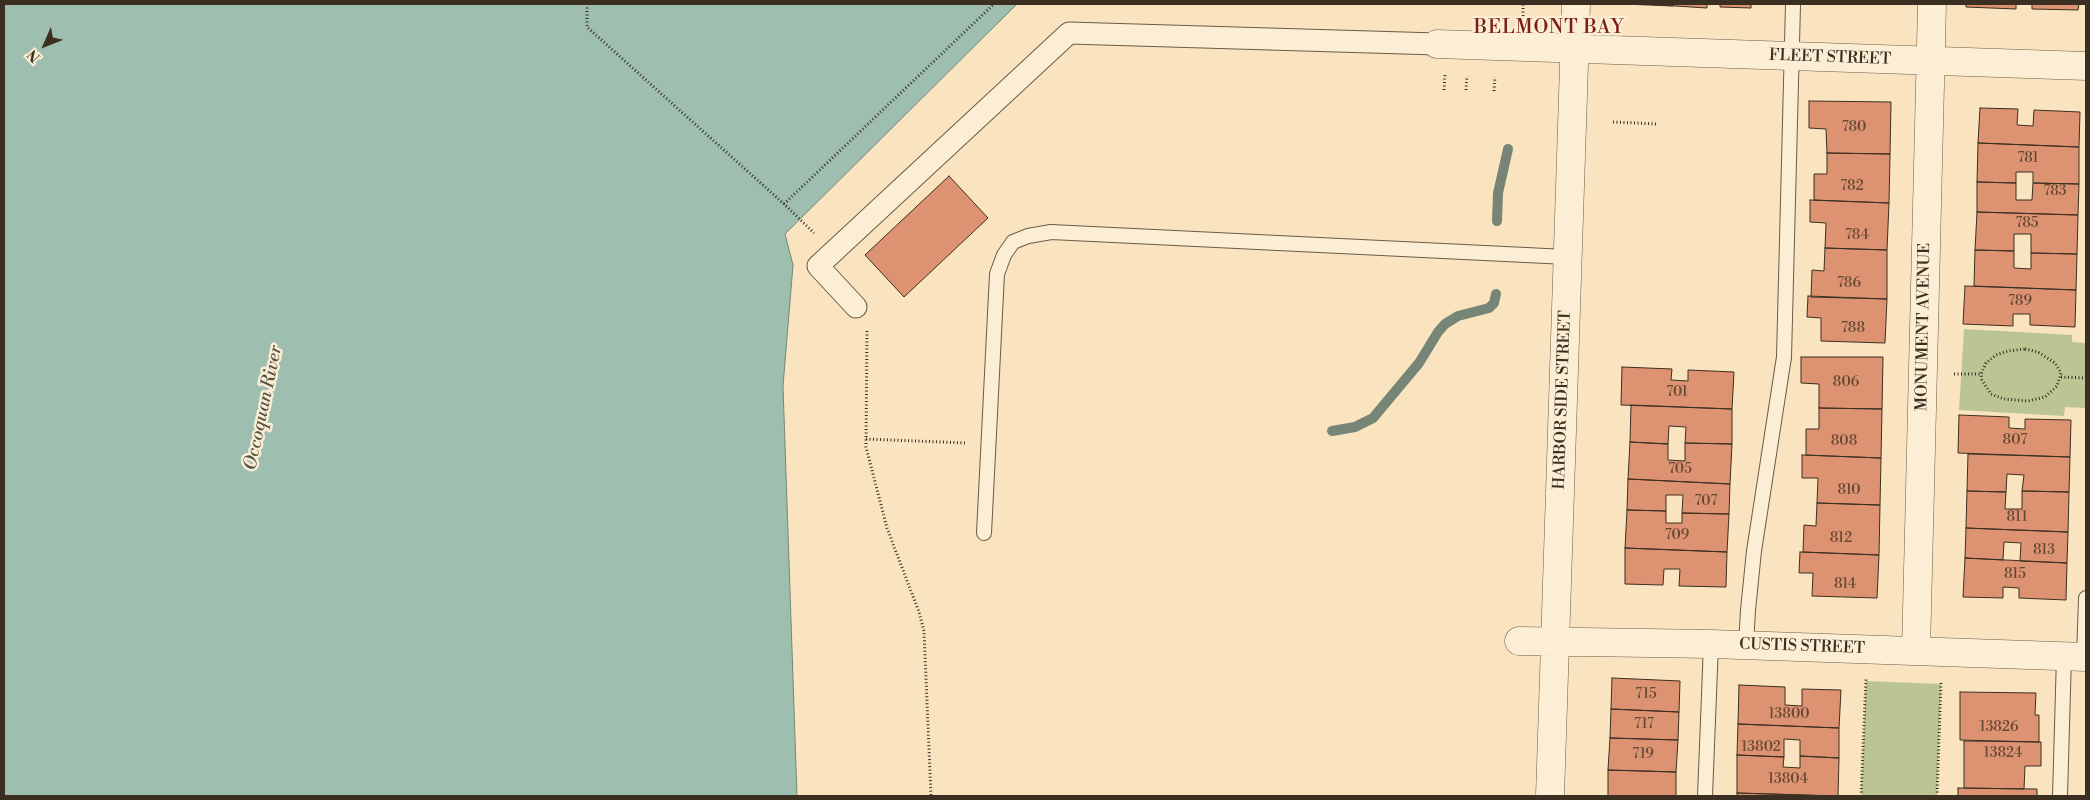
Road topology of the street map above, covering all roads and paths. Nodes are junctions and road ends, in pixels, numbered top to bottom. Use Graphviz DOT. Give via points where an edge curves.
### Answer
graph roads {
  1 [pos="587,4"];
  2 [pos="994,4"];
  3 [pos="1576,4"];
  4 [pos="1793,4"];
  5 [pos="1932,4"];
  6 [pos="1437,44"];
  7 [pos="1574,49"];
  8 [pos="1791,57"];
  9 [pos="1931,62"];
  10 [pos="2086,66"];
  11 [pos="1613,122"];
  12 [pos="1657,124"];
  13 [pos="784,204"];
  14 [pos="800,219"];
  15 [pos="1568,256"];
  16 [pos="856,307"];
  17 [pos="2062,377"];
  18 [pos="2086,378"];
  19 [pos="866,439"];
  20 [pos="989,444"];
  21 [pos="984,533"];
  22 [pos="2086,598"];
  23 [pos="1518,641"];
  24 [pos="1556,642"];
  25 [pos="1711,644"];
  26 [pos="1746,645"];
  27 [pos="1866,649"];
  28 [pos="1916,651"];
  29 [pos="1943,652"];
  30 [pos="2078,657"];
  31 [pos="931,796"];
  32 [pos="1550,796"];
  33 [pos="1705,796"];
  34 [pos="1861,796"];
  35 [pos="1937,796"];
  36 [pos="2060,796"];
  1 -- 13 [label="path" via="587,27"];
  2 -- 13 [label="path"];
  3 -- 7 [label="street, HARBOR SIDE STREET"];
  4 -- 8 [label="lane"];
  5 -- 9 [label="street, MONUMENT AVENUE"];
  6 -- 7 [label="street, FLEET STREET"];
  6 -- 16 [label="street" via="1069,33 818,266"];
  7 -- 8 [label="street, FLEET STREET"];
  7 -- 15 [label="street, HARBOR SIDE STREET"];
  8 -- 9 [label="street, FLEET STREET"];
  8 -- 26 [label="lane" via="1784,357 1754,551"];
  9 -- 10 [label="street, FLEET STREET"];
  9 -- 28 [label="street, MONUMENT AVENUE"];
  11 -- 12 [label="path"];
  13 -- 14 [label="path"];
  15 -- 20 [label="lane" via="1051,232 1028,236 1013,242 1004,255 998,274"];
  15 -- 24 [label="street, HARBOR SIDE STREET"];
  16 -- 19 [label="path" via="867,318"];
  17 -- 17 [label="path" via="2054,390 2045,396 2020,402 1991,394 1984,386 1981,374 1986,363 1996,356 2025,350 2049,357 2060,369"];
  17 -- 18 [label="path"];
  19 -- 20 [label="path"];
  19 -- 31 [label="path" via="887,528 924,631"];
  20 -- 21 [label="lane"];
  22 -- 30 [label="lane"];
  23 -- 24 [label="street, CUSTIS STREET"];
  24 -- 25 [label="street, CUSTIS STREET"];
  24 -- 32 [label="street, HARBOR SIDE STREET"];
  25 -- 26 [label="street, CUSTIS STREET"];
  25 -- 33 [label="lane"];
  26 -- 27 [label="street, CUSTIS STREET"];
  27 -- 28 [label="street, CUSTIS STREET"];
  27 -- 34 [label="path"];
  28 -- 29 [label="street, CUSTIS STREET"];
  29 -- 30 [label="street, CUSTIS STREET"];
  29 -- 35 [label="path"];
  30 -- 36 [label="lane"];
}
